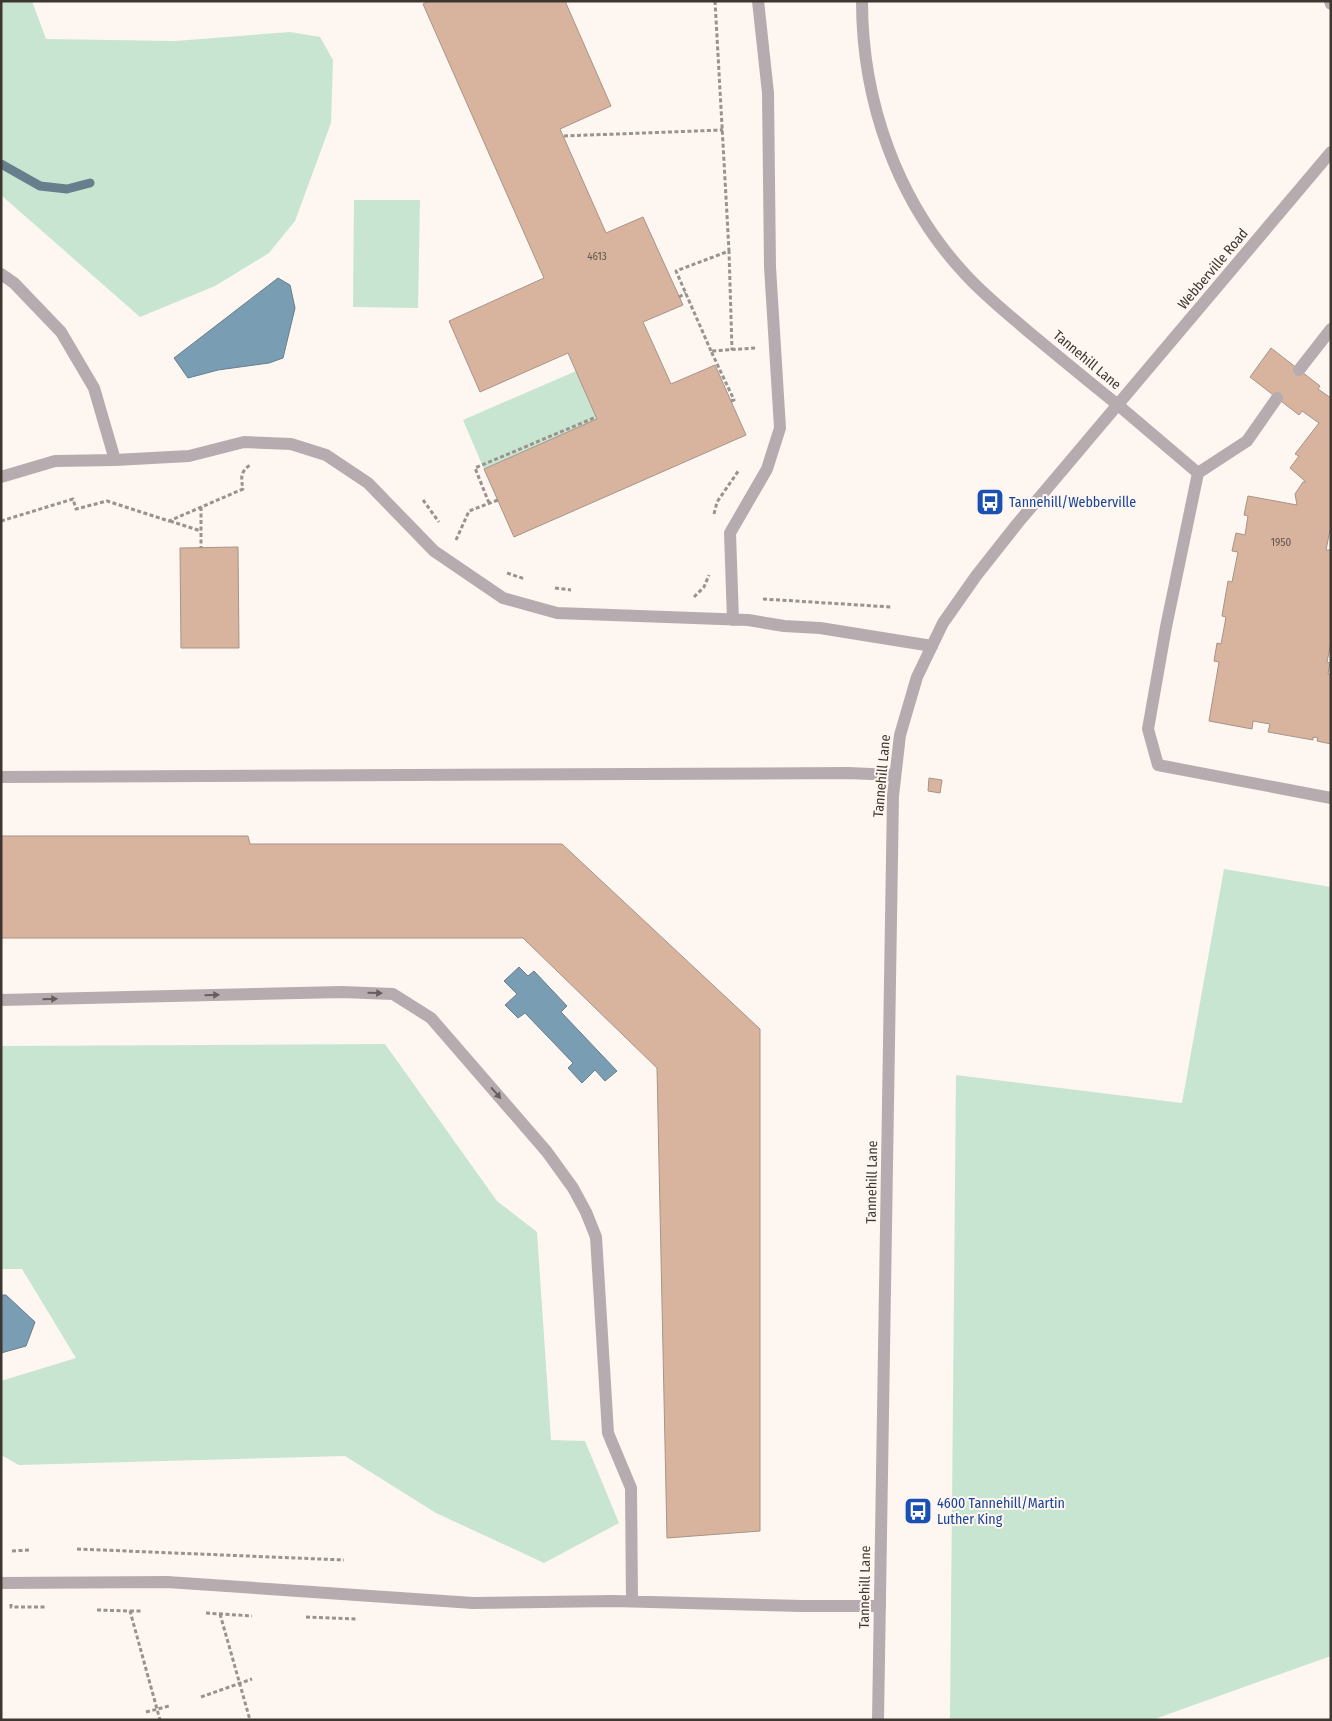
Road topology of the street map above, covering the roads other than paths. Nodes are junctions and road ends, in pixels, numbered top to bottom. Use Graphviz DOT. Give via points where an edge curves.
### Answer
graph roads {
  1 [pos="758,1"];
  2 [pos="862,1"];
  3 [pos="1331,152"];
  4 [pos="1,274"];
  5 [pos="1331,329"];
  6 [pos="1299,370"];
  7 [pos="1277,398"];
  8 [pos="1118,405"];
  9 [pos="115,460"];
  10 [pos="1198,473"];
  11 [pos="1,477"];
  12 [pos="733,620"];
  13 [pos="932,646"];
  14 [pos="894,774"];
  15 [pos="1,777"];
  16 [pos="1331,798"];
  17 [pos="1,1000"];
  18 [pos="1,1583"];
  19 [pos="632,1601"];
  20 [pos="880,1606"];
  21 [pos="878,1720"];
  1 -- 12 [label="street" via="768,93 770,266 780,428 767,469 730,533"];
  2 -- 8 [label="street, Tannehill Lane" via="866,62 873,100 884,138 918,210 965,274 990,299"];
  3 -- 8 [label="street, Webberville Road"];
  4 -- 9 [label="street" via="14,283 61,332 94,388"];
  5 -- 6 [label="street"];
  7 -- 10 [label="street" via="1247,442"];
  8 -- 10 [label="street"];
  8 -- 13 [label="street, Tannehill Lane" via="982,569 943,623"];
  9 -- 11 [label="street" via="56,461"];
  9 -- 12 [label="street" via="189,456 244,442 292,444 326,455 368,483 434,551 503,598 557,613"];
  10 -- 16 [label="street" via="1148,729 1158,765"];
  12 -- 13 [label="street" via="820,628"];
  13 -- 14 [label="street, Tannehill Lane" via="917,677 900,735"];
  14 -- 15 [label="street"];
  14 -- 20 [label="street, Tannehill Lane"];
  17 -- 19 [label="street, one-way" via="384,993 392,994 430,1018 547,1152 573,1188 596,1237 608,1433 630,1488"];
  18 -- 19 [label="street" via="167,1582 473,1603"];
  19 -- 20 [label="street"];
  20 -- 21 [label="street, Tannehill Lane"];
}
